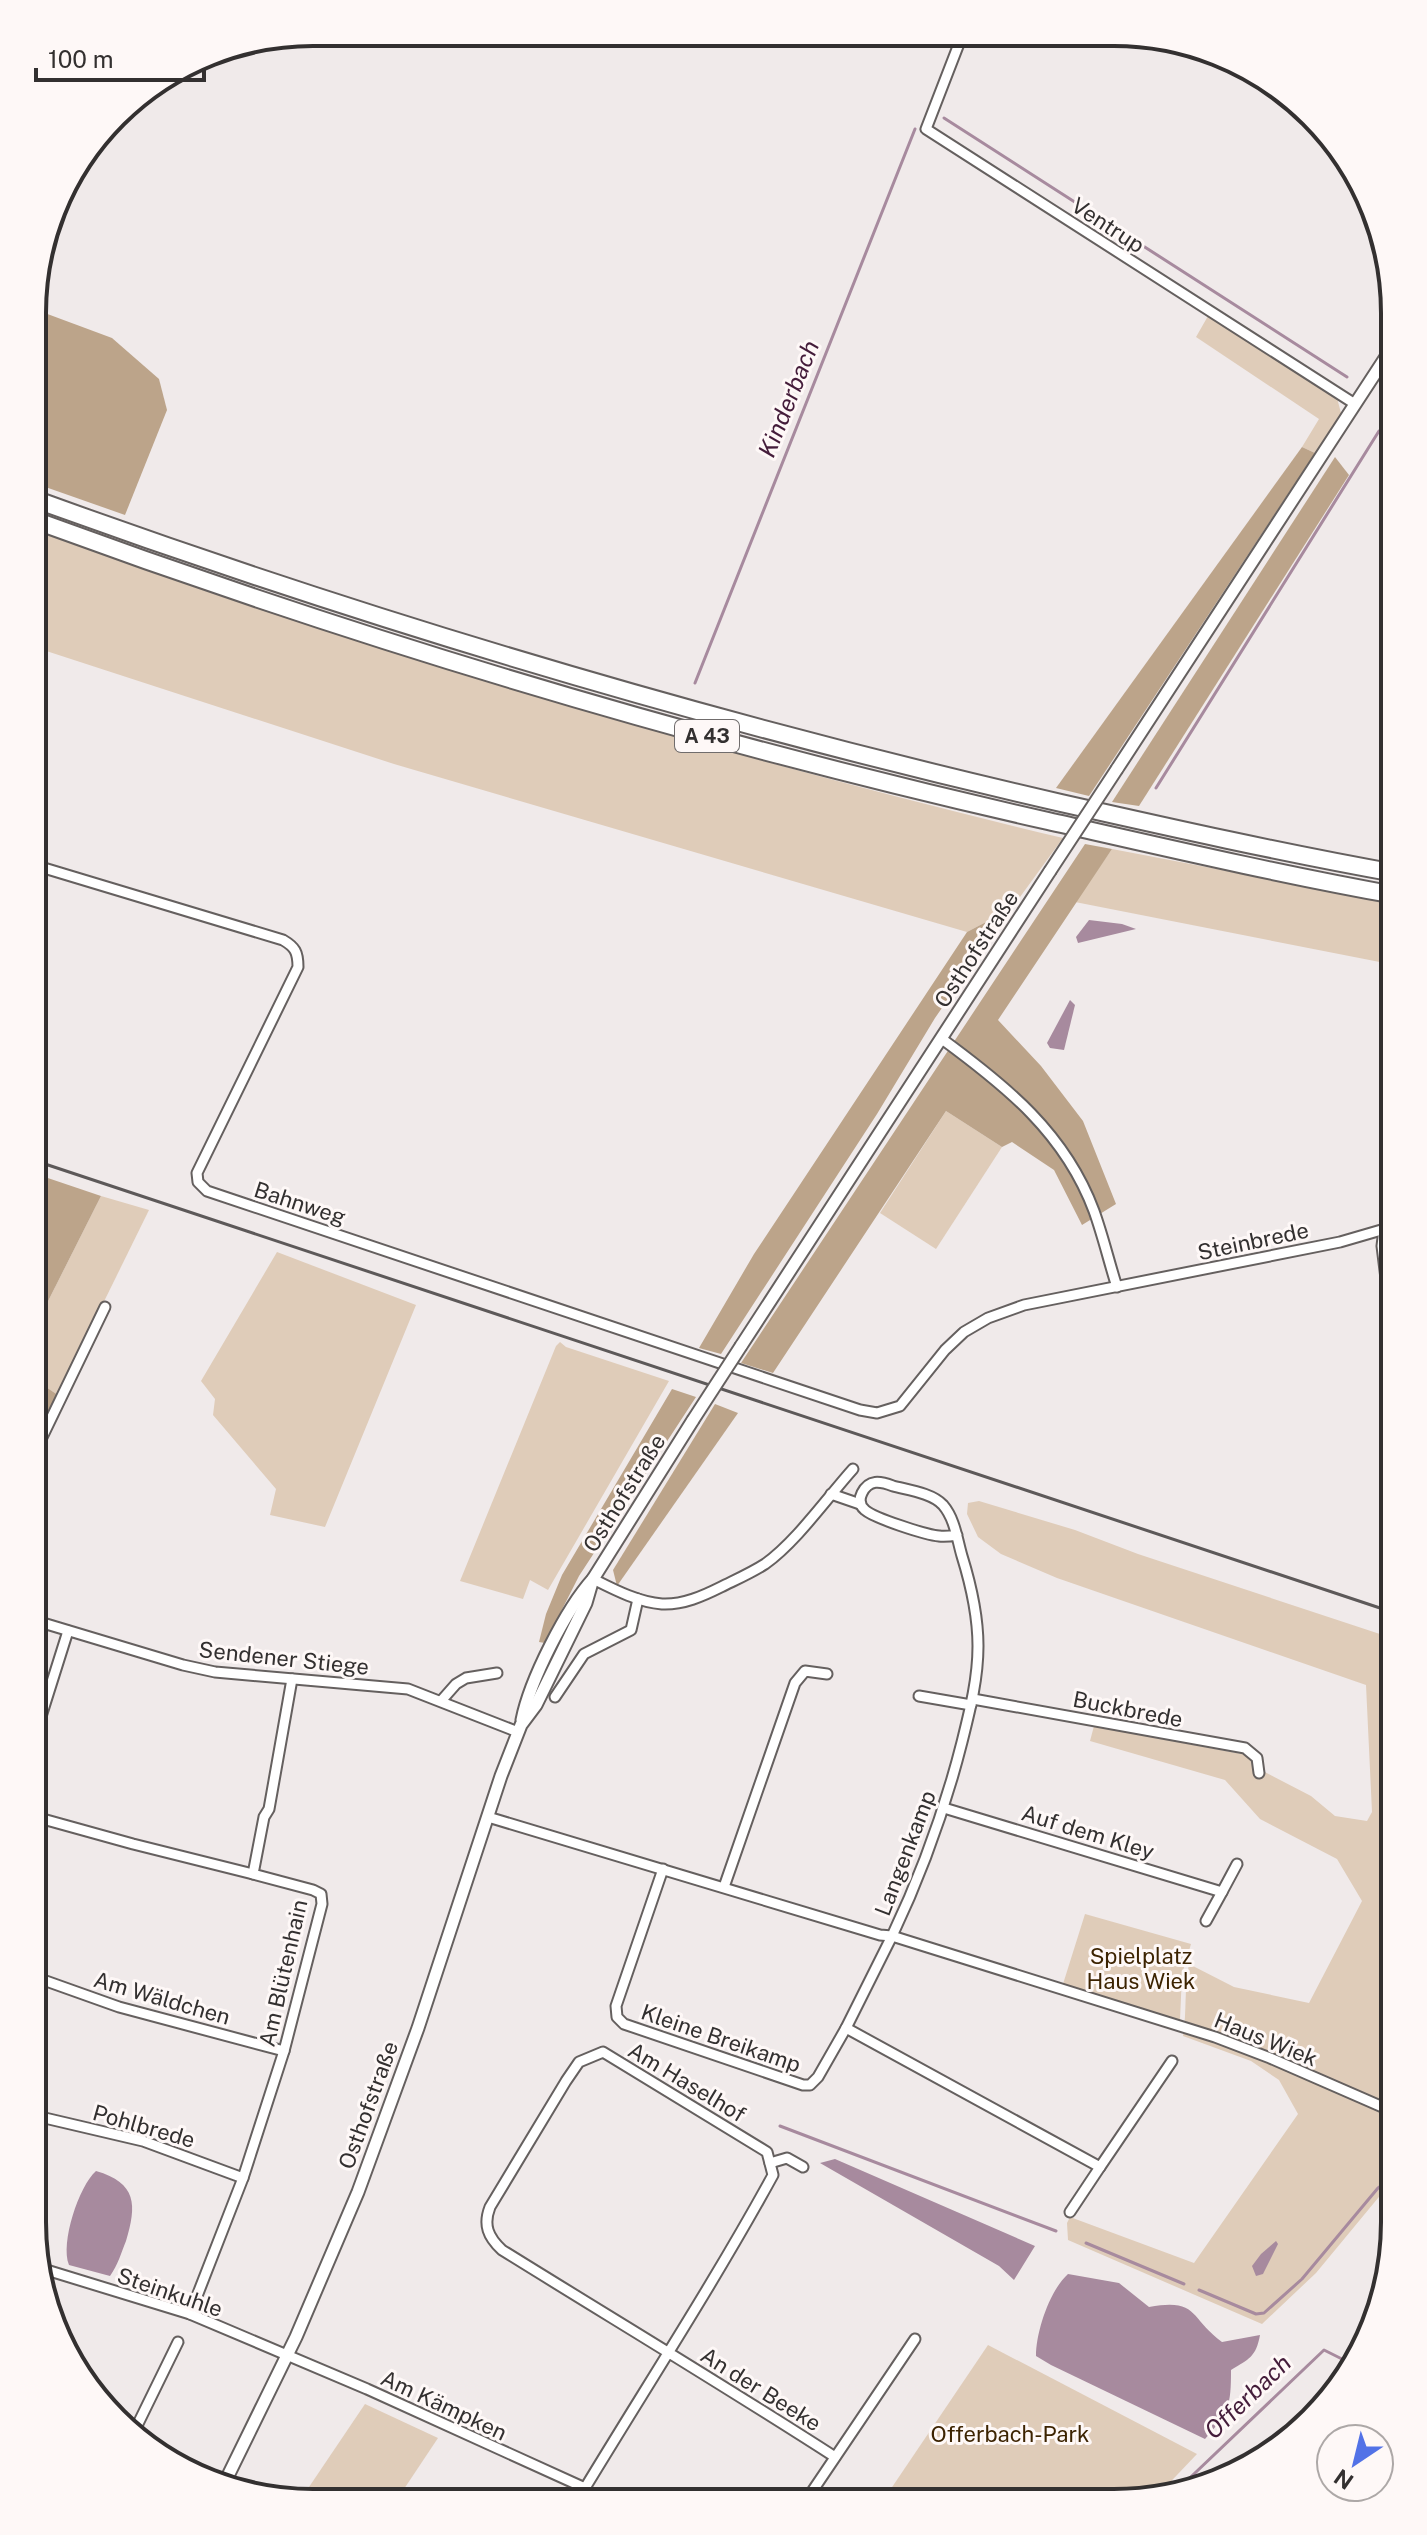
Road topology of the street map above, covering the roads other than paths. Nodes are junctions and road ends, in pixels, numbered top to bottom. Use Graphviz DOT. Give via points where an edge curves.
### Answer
graph roads {
  1 [pos="958,46"];
  2 [pos="1381,364"];
  3 [pos="1355,404"];
  4 [pos="46,503"];
  5 [pos="46,524"];
  6 [pos="46,869"];
  7 [pos="1381,870"];
  8 [pos="1381,892"];
  9 [pos="942,1039"];
  10 [pos="1381,1230"];
  11 [pos="1117,1287"];
  12 [pos="105,1307"];
  13 [pos="900,1406"];
  14 [pos="46,1429"];
  15 [pos="853,1469"];
  16 [pos="831,1494"];
  17 [pos="860,1504"];
  18 [pos="957,1535"];
  19 [pos="593,1579"];
  20 [pos="638,1599"];
  21 [pos="46,1624"];
  22 [pos="68,1631"];
  23 [pos="497,1673"];
  24 [pos="827,1674"];
  25 [pos="292,1679"];
  26 [pos="919,1696"];
  27 [pos="555,1697"];
  28 [pos="46,1701"];
  29 [pos="441,1701"];
  30 [pos="972,1702"];
  31 [pos="520,1728"];
  32 [pos="1259,1773"];
  33 [pos="944,1808"];
  34 [pos="488,1817"];
  35 [pos="46,1820"];
  36 [pos="1237,1864"];
  37 [pos="663,1869"];
  38 [pos="253,1874"];
  39 [pos="724,1887"];
  40 [pos="1222,1892"];
  41 [pos="1206,1921"];
  42 [pos="892,1936"];
  43 [pos="46,1981"];
  44 [pos="846,2028"];
  45 [pos="284,2051"];
  46 [pos="1172,2061"];
  47 [pos="1380,2106"];
  48 [pos="46,2118"];
  49 [pos="770,2163"];
  50 [pos="803,2167"];
  51 [pos="1100,2167"];
  52 [pos="243,2178"];
  53 [pos="1070,2212"];
  54 [pos="51,2271"];
  55 [pos="190,2314"];
  56 [pos="915,2339"];
  57 [pos="178,2342"];
  58 [pos="667,2352"];
  59 [pos="287,2356"];
  60 [pos="138,2424"];
  61 [pos="835,2457"];
  62 [pos="228,2475"];
  63 [pos="585,2488"];
  64 [pos="814,2489"];
  1 -- 3 [label="street, Ventrup" via="926,129"];
  2 -- 3 [label="street, Osthofstraße"];
  3 -- 9 [label="street, Osthofstraße, bridge"];
  4 -- 7 [label="highway, A 43" via="349,608 753,727 958,780"];
  5 -- 8 [label="highway, A 43" via="343,628 747,748 1154,847"];
  6 -- 13 [label="street, Bahnweg" via="283,940 298,954 298,967 197,1173 207,1191 801,1392 877,1413"];
  9 -- 11 [label="street" via="997,1079 1058,1144 1093,1209"];
  9 -- 19 [label="street, Osthofstraße, bridge"];
  10 -- 11 [label="street, Steinbrede"];
  11 -- 13 [label="street, Steinbrede" via="1024,1305 988,1318 951,1343"];
  12 -- 14 [label="street"];
  15 -- 16 [label="street"];
  16 -- 17 [label="street"];
  16 -- 20 [label="street" via="764,1564 683,1602"];
  17 -- 18 [label="street" via="928,1534"];
  17 -- 18 [label="street, Langenkamp" via="868,1485 879,1481 931,1497 944,1506"];
  18 -- 30 [label="street, Langenkamp" via="976,1615"];
  19 -- 20 [label="street"];
  19 -- 31 [label="street, Osthofstraße" via="586,1603"];
  20 -- 27 [label="street" via="631,1630 584,1654"];
  21 -- 22 [label="street, Sendener Stiege"];
  22 -- 25 [label="street, Sendener Stiege" via="183,1665"];
  22 -- 28 [label="street"];
  23 -- 29 [label="street" via="466,1678"];
  24 -- 39 [label="street" via="805,1671 795,1683"];
  25 -- 29 [label="street, Sendener Stiege" via="389,1686"];
  25 -- 38 [label="street"];
  26 -- 30 [label="street"];
  29 -- 31 [label="street, Sendener Stiege"];
  30 -- 32 [label="street, Buckbrede" via="1245,1748 1257,1758"];
  30 -- 33 [label="street, Langenkamp"];
  31 -- 34 [label="street, Osthofstraße"];
  33 -- 40 [label="street, Auf dem Kley"];
  33 -- 42 [label="street, Langenkamp"];
  34 -- 37 [label="street, Langenkamp"];
  34 -- 59 [label="street, Osthofstraße" via="358,2192"];
  35 -- 38 [label="street"];
  36 -- 40 [label="street"];
  37 -- 39 [label="street, Langenkamp"];
  37 -- 44 [label="street, Kleine Breikamp" via="616,2006 620,2021 803,2085 818,2077"];
  38 -- 45 [label="street, Am Blütenhain" via="321,1894"];
  39 -- 42 [label="street, Langenkamp"];
  40 -- 41 [label="street"];
  42 -- 44 [label="street, Kleine Breikamp"];
  42 -- 47 [label="street, Haus Wiek" via="1205,2033"];
  43 -- 45 [label="street, Am Wäldchen" via="119,2007"];
  44 -- 51 [label="street"];
  45 -- 52 [label="street, Am Blütenhain"];
  46 -- 51 [label="street"];
  48 -- 52 [label="street, Pohlbrede" via="143,2141"];
  49 -- 50 [label="street" via="787,2158"];
  49 -- 58 [label="street" via="773,2175"];
  49 -- 58 [label="street, Am Haselhof" via="767,2152 603,2052 579,2062 490,2207 486,2226 502,2250"];
  51 -- 53 [label="street"];
  52 -- 55 [label="street, Am Blütenhain"];
  54 -- 55 [label="street, Steinkuhle"];
  55 -- 59 [label="street, Steinkuhle"];
  56 -- 61 [label="street, An der Beeke"];
  57 -- 60 [label="street"];
  58 -- 61 [label="street, An der Beeke"];
  58 -- 63 [label="street"];
  59 -- 62 [label="street, Osthofstraße"];
  59 -- 63 [label="street, Am Kämpken"];
  61 -- 64 [label="street, An der Beeke"];
}
